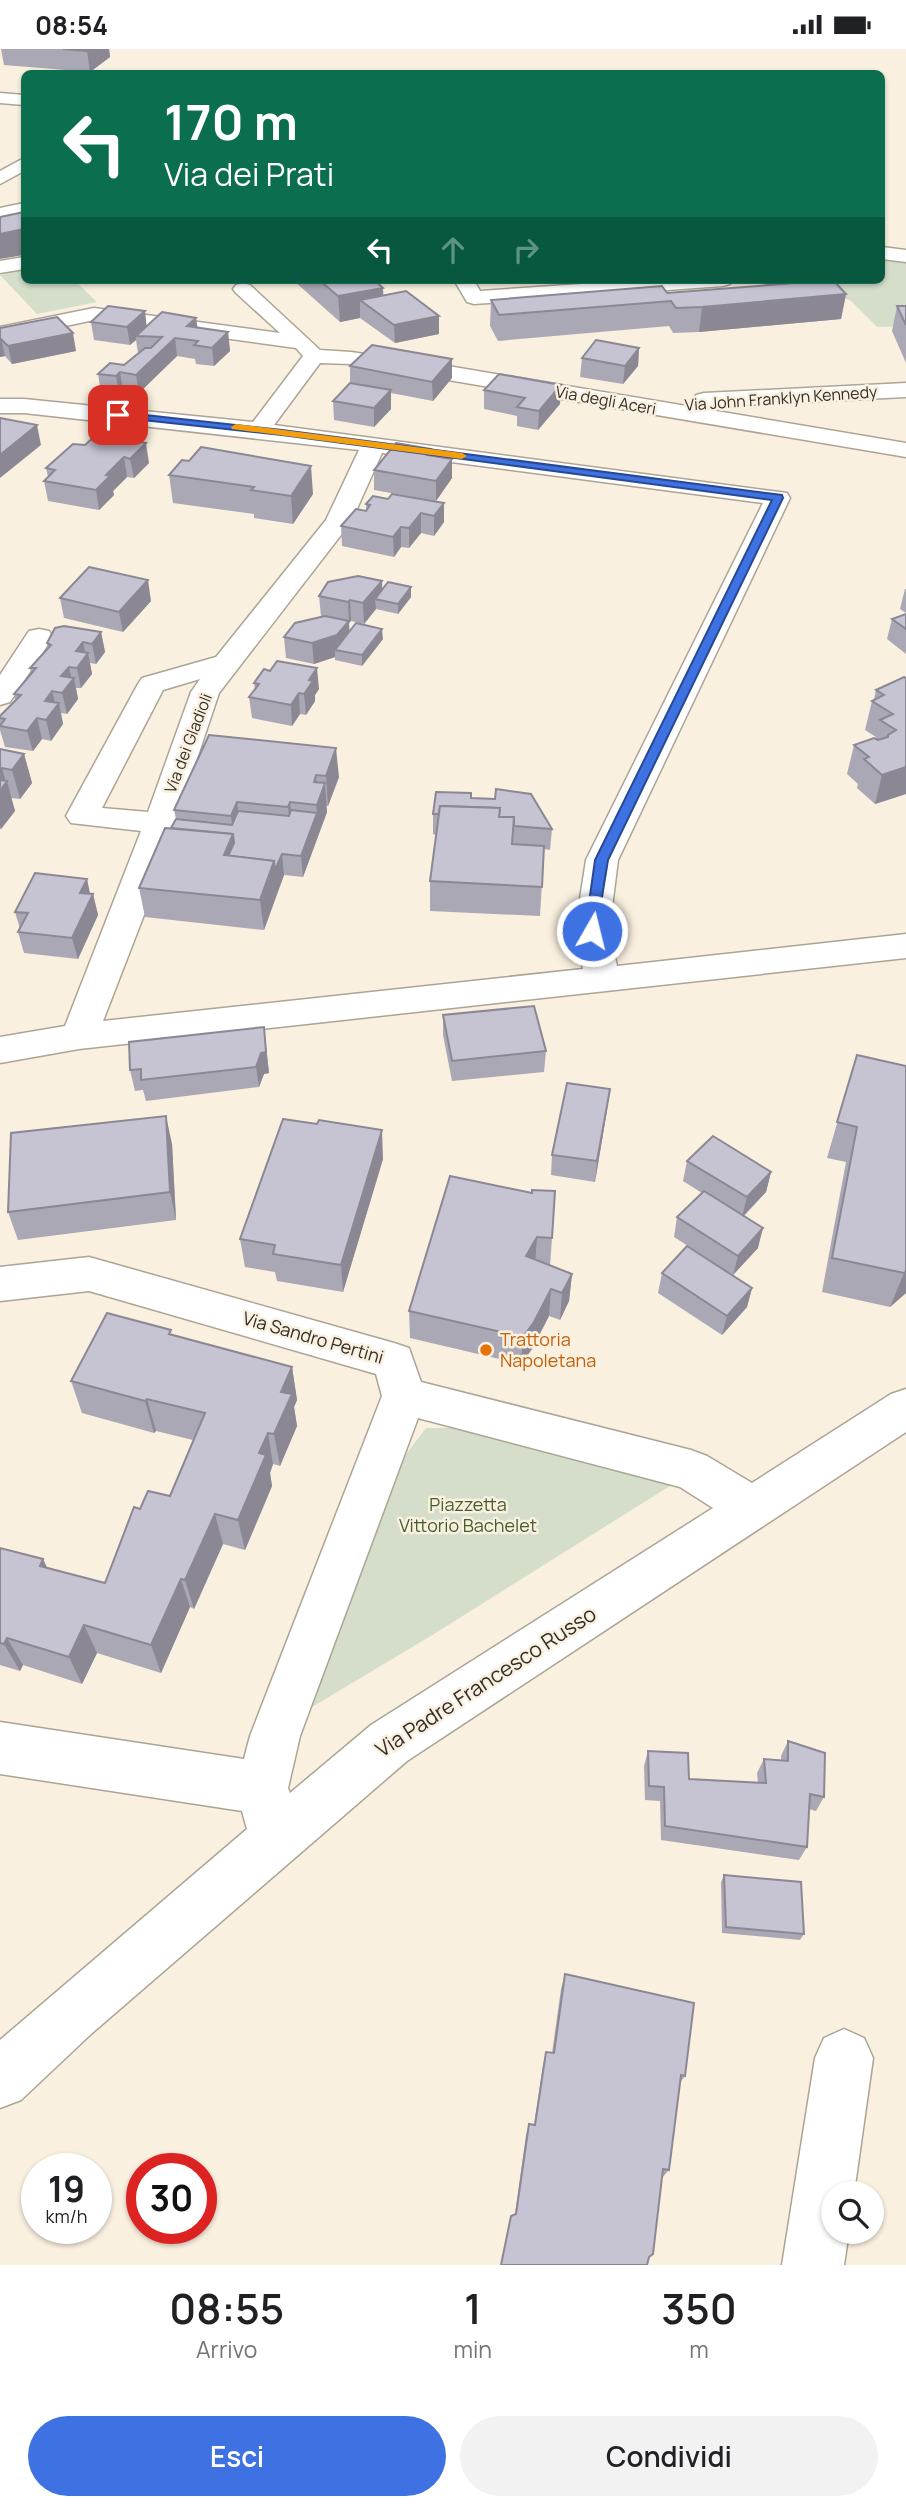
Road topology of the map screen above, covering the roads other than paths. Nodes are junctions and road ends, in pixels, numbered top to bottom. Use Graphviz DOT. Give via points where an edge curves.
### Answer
graph roads {
  1 [pos="0,98"];
  2 [pos="21,100"];
  3 [pos="21,165"];
  4 [pos="0,179"];
  5 [pos="0,192"];
  6 [pos="21,193"];
  7 [pos="21,210"];
  8 [pos="0,214"];
  9 [pos="885,253"];
  10 [pos="906,256"];
  11 [pos="21,264"];
  12 [pos="0,267"];
  13 [pos="466,284"];
  14 [pos="632,284"];
  15 [pos="243,289"];
  16 [pos="0,334"];
  17 [pos="308,349"];
  18 [pos="906,390"];
  19 [pos="0,406"];
  20 [pos="657,408"];
  21 [pos="259,430"];
  22 [pos="373,444"];
  23 [pos="906,450"];
  24 [pos="39,637"];
  25 [pos="226,663"];
  26 [pos="0,696"];
  27 [pos="158,823"];
  28 [pos="906,946"];
  29 [pos="602,978"];
  30 [pos="79,1036"];
  31 [pos="0,1050"];
  32 [pos="0,1284"];
  33 [pos="404,1396"];
  34 [pos="906,1408"];
  35 [pos="753,1508"];
  36 [pos="0,1748"];
  37 [pos="262,1787"];
  38 [pos="276,1837"];
  39 [pos="844,2058"];
  40 [pos="0,2079"];
  41 [pos="813,2265"];
  1 -- 2 [label="street"];
  3 -- 4 [label="street"];
  5 -- 6 [label="street"];
  7 -- 8 [label="street"];
  9 -- 10 [label="street"];
  11 -- 12 [label="street"];
  13 -- 14 [label="street" via="474,298"];
  15 -- 17 [label="street"];
  16 -- 17 [label="street, Via degli Aceri" via="94,314"];
  17 -- 20 [label="street, Via degli Aceri"];
  17 -- 21 [label="street"];
  18 -- 20 [label="street, Via John Franklyn Kennedy" via="695,400"];
  19 -- 21 [label="street"];
  20 -- 23 [label="street, Via degli Aceri"];
  21 -- 22 [label="street"];
  22 -- 25 [label="street, Via dei Gladioli" via="338,522"];
  22 -- 29 [label="street" via="778,498 602,860 592,931"];
  24 -- 26 [label="street"];
  25 -- 27 [label="street, Via dei Gladioli" via="205,692"];
  25 -- 27 [label="street" via="152,684 82,817"];
  27 -- 30 [label="street, Via dei Gladioli"];
  28 -- 29 [label="street"];
  29 -- 30 [label="street"];
  30 -- 31 [label="street"];
  32 -- 33 [label="street, Via Sandro Pertini" via="89,1274 394,1361"];
  33 -- 35 [label="street" via="691,1469"];
  33 -- 37 [label="street" via="275,1736"];
  34 -- 35 [label="street, Via Padre Francesco Russo"];
  35 -- 38 [label="street, Via Padre Francesco Russo" via="389,1743"];
  36 -- 37 [label="street"];
  37 -- 38 [label="street"];
  38 -- 40 [label="street, Via Padre Francesco Russo"];
  39 -- 41 [label="street"];
}
